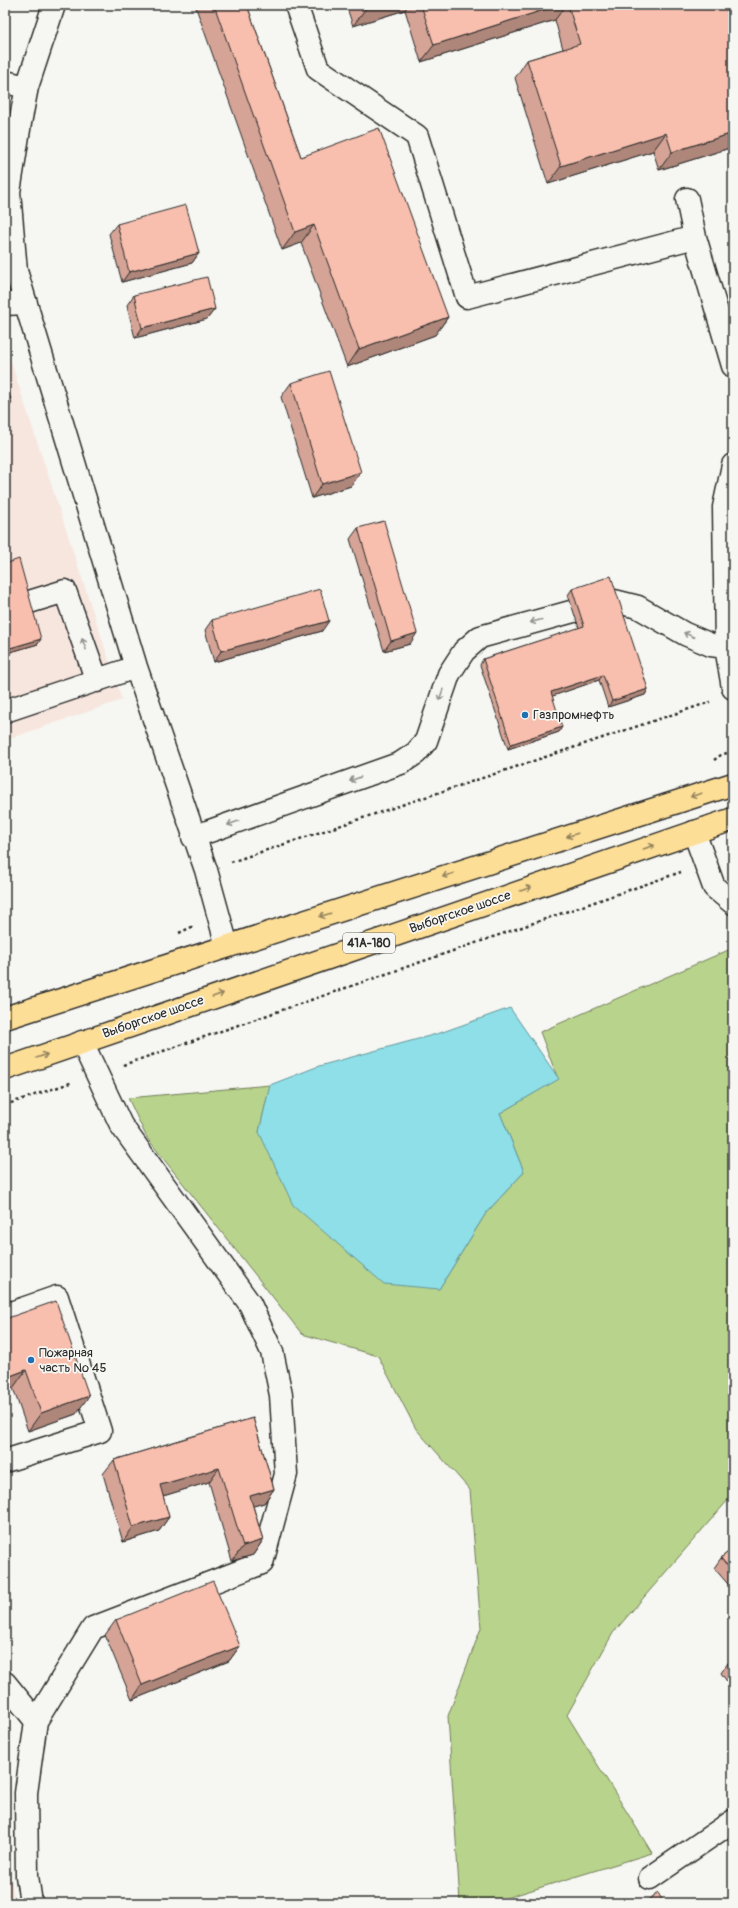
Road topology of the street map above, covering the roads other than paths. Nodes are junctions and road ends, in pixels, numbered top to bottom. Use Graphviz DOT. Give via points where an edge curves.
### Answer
graph roads {
  1 [pos="54,5"];
  2 [pos="296,5"];
  3 [pos="5,82"];
  4 [pos="28,87"];
  5 [pos="687,199"];
  6 [pos="695,237"];
  7 [pos="10,271"];
  8 [pos="15,304"];
  9 [pos="733,366"];
  10 [pos="733,465"];
  11 [pos="728,506"];
  12 [pos="614,601"];
  13 [pos="26,603"];
  14 [pos="574,611"];
  15 [pos="726,648"];
  16 [pos="136,666"];
  17 [pos="97,681"];
  18 [pos="733,688"];
  19 [pos="5,711"];
  20 [pos="733,784"];
  21 [pos="733,818"];
  22 [pos="694,832"];
  23 [pos="193,837"];
  24 [pos="733,903"];
  25 [pos="227,946"];
  26 [pos="5,1018"];
  27 [pos="82,1042"];
  28 [pos="5,1069"];
  29 [pos="5,1314"];
  30 [pos="5,1461"];
  31 [pos="5,1683"];
  32 [pos="36,1721"];
  33 [pos="733,1821"];
  34 [pos="650,1878"];
  35 [pos="31,1903"];
  1 -- 4 [label="street"];
  2 -- 6 [label="street" via="318,69 417,136 468,297"];
  3 -- 4 [label="street"];
  4 -- 7 [label="street" via="9,192"];
  5 -- 6 [label="street"];
  6 -- 9 [label="street"];
  7 -- 8 [label="street"];
  8 -- 16 [label="street"];
  10 -- 11 [label="street"];
  11 -- 15 [label="street"];
  15 -- 12 [label="street, one-way" via="685,634 638,607"];
  17 -- 13 [label="street, one-way" via="65,591"];
  14 -- 23 [label="street, one-way" via="480,637 464,651 449,674 426,741 416,753 401,763"];
  15 -- 18 [label="street"];
  16 -- 17 [label="street"];
  16 -- 23 [label="street"];
  17 -- 19 [label="street"];
  20 -- 25 [label="main road, one-way"];
  21 -- 22 [label="main road, Выборгское шоссе / 41А-180"];
  22 -- 24 [label="street" via="714,887"];
  27 -- 22 [label="main road, Выборгское шоссе / 41А-180, one-way"];
  23 -- 25 [label="street" via="206,870"];
  25 -- 26 [label="main road"];
  28 -- 27 [label="main road, Выборгское шоссе / 41А-180, one-way"];
  27 -- 32 [label="street" via="121,1125 250,1304 272,1352 280,1388 286,1474 262,1563 94,1628"];
  29 -- 30 [label="street" via="57,1297 100,1431"];
  31 -- 32 [label="street"];
  32 -- 35 [label="street" via="26,1793 27,1876"];
  33 -- 34 [label="street"];
}
